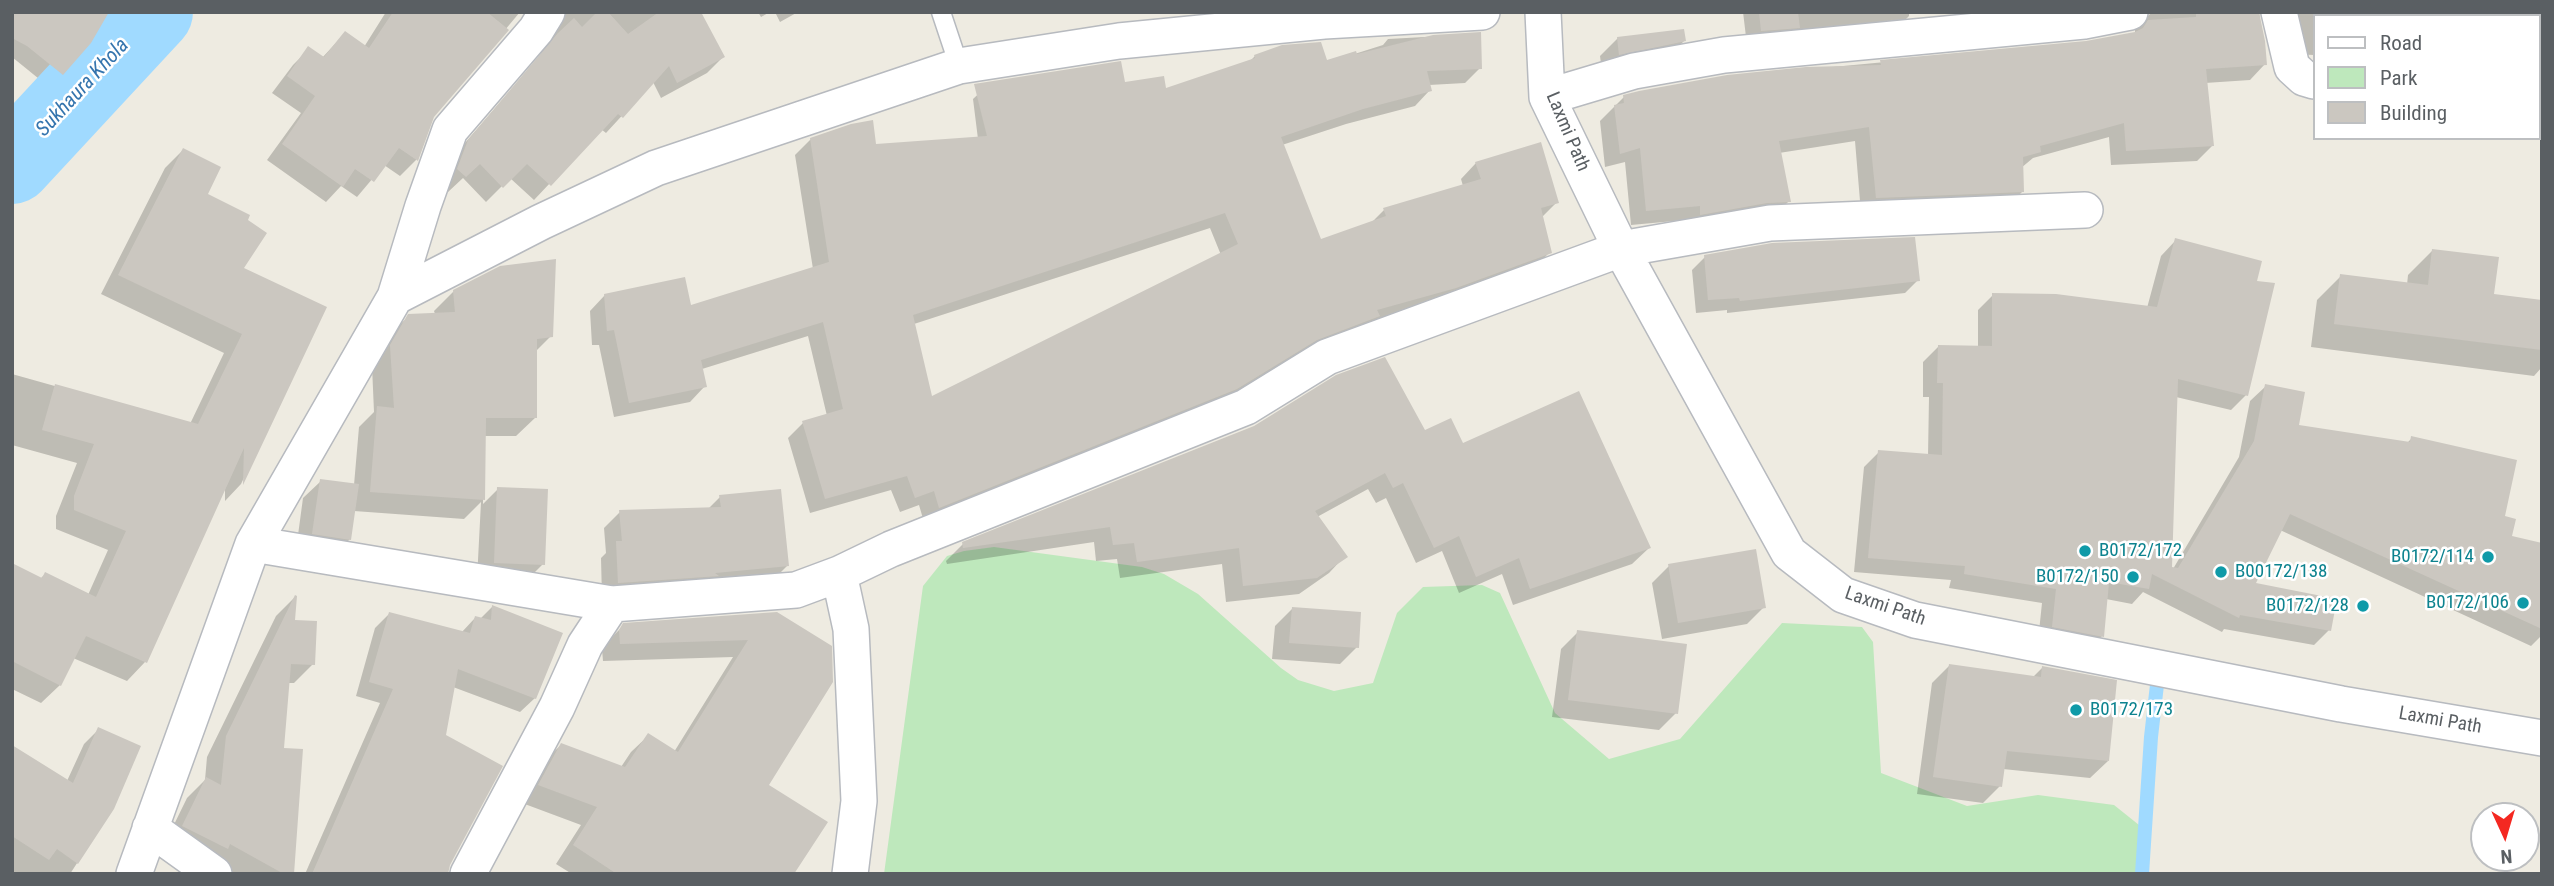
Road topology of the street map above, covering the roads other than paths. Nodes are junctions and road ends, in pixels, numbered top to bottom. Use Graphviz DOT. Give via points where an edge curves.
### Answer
graph roads {
  1 [pos="547,12"];
  2 [pos="941,12"];
  3 [pos="1482,12"];
  4 [pos="1543,12"];
  5 [pos="2130,12"];
  6 [pos="2279,12"];
  7 [pos="959,66"];
  8 [pos="2312,80"];
  9 [pos="1547,97"];
  10 [pos="2085,210"];
  11 [pos="1621,249"];
  12 [pos="395,297"];
  13 [pos="253,544"];
  14 [pos="839,574"];
  15 [pos="612,604"];
  16 [pos="2542,738"];
  17 [pos="150,828"];
  18 [pos="134,874"];
  19 [pos="214,874"];
  20 [pos="468,874"];
  21 [pos="850,874"];
  1 -- 12 [label="street" via="450,130"];
  2 -- 7 [label="lane"];
  3 -- 7 [label="street" via="1324,21 1119,41"];
  4 -- 9 [label="street, Laxmi Path"];
  5 -- 9 [label="street" via="2042,25 1724,55 1634,71"];
  6 -- 8 [label="street" via="2292,67"];
  7 -- 12 [label="street" via="656,168"];
  9 -- 11 [label="street, Laxmi Path"];
  10 -- 11 [label="street" via="1770,223"];
  11 -- 14 [label="street" via="1327,357 1246,407"];
  11 -- 16 [label="street, Laxmi Path" via="1789,553 1843,595 1915,620 2341,704"];
  12 -- 13 [label="street"];
  13 -- 15 [label="street"];
  13 -- 17 [label="street"];
  14 -- 15 [label="street" via="796,590"];
  14 -- 21 [label="street" via="851,629 859,801"];
  15 -- 20 [label="street" via="585,645"];
  17 -- 18 [label="street"];
  17 -- 19 [label="street"];
}
